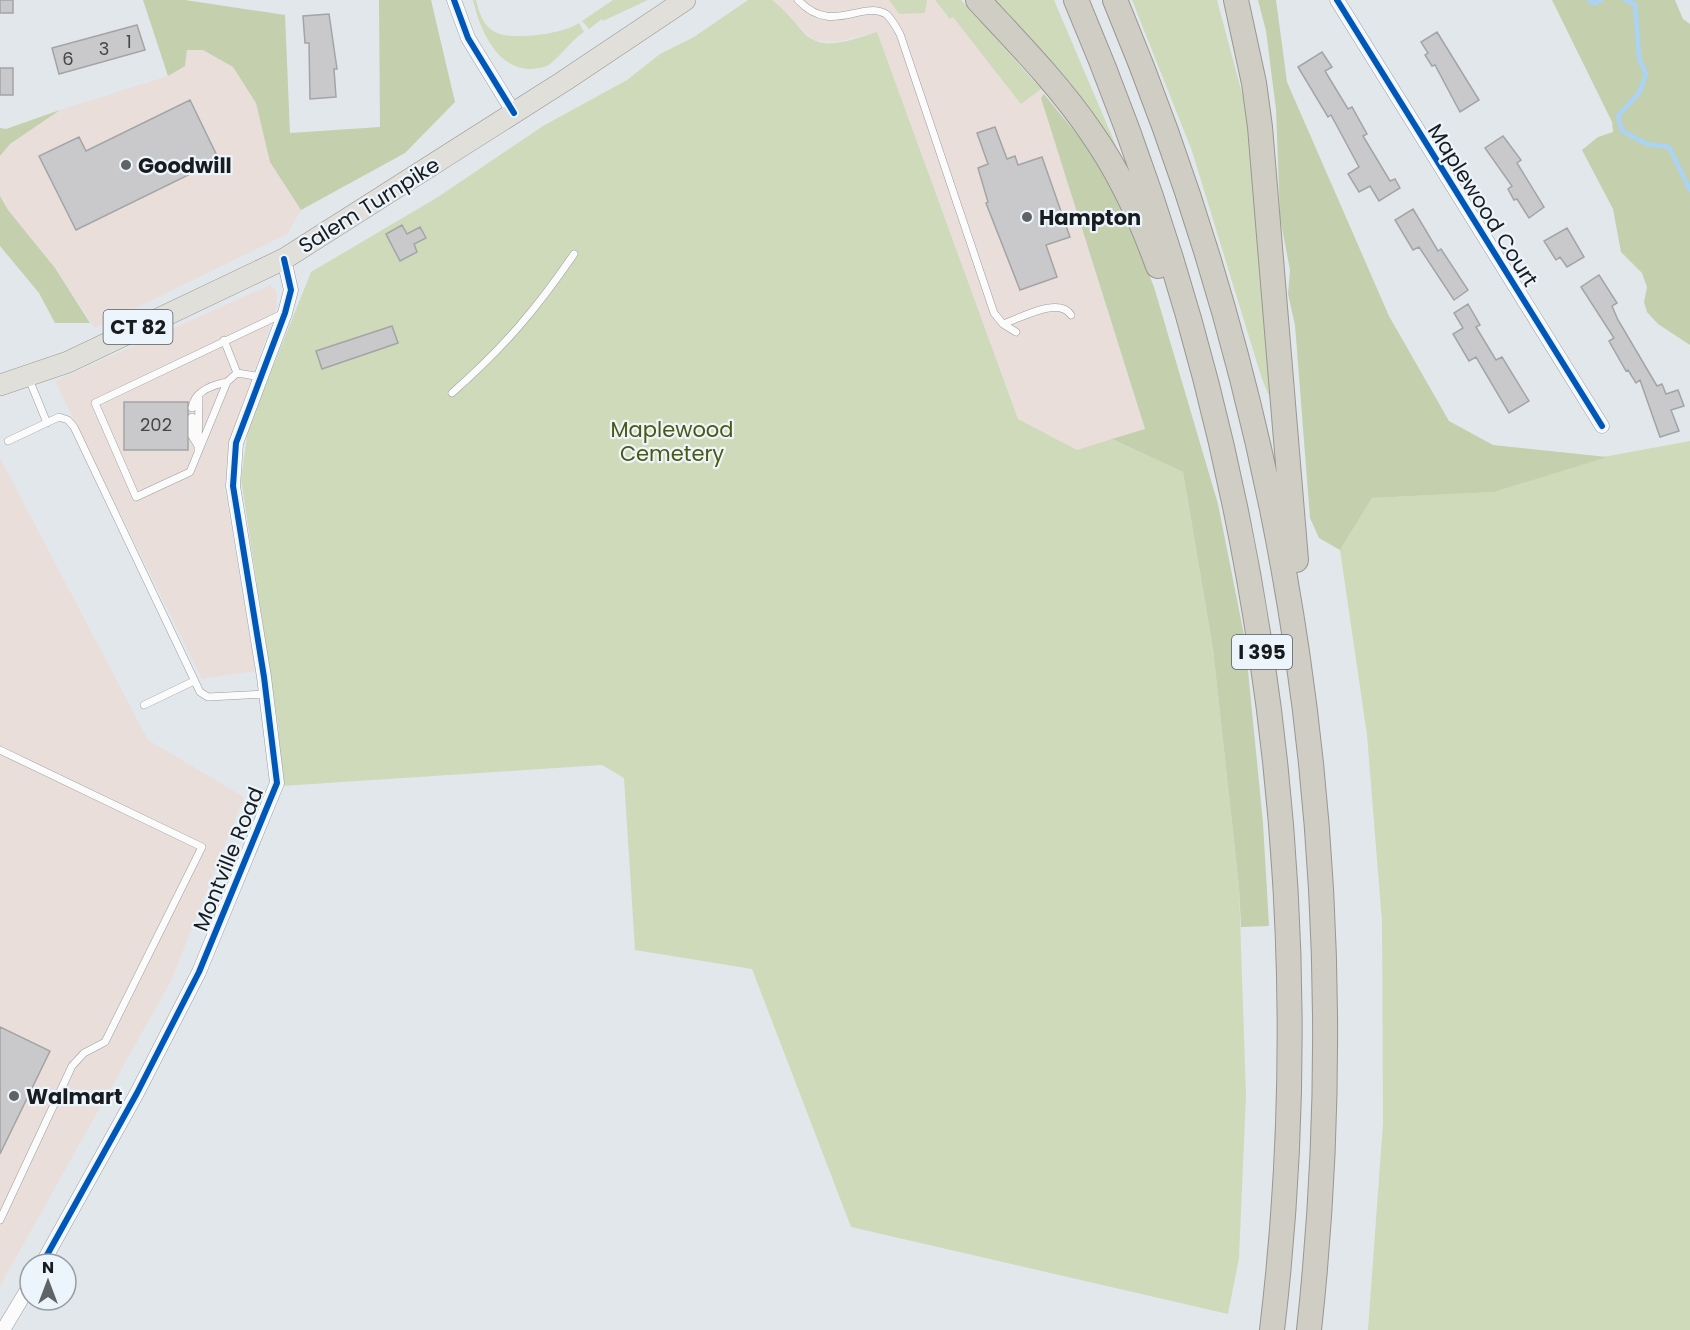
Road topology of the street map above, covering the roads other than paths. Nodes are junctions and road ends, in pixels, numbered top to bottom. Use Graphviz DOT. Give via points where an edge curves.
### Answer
graph roads {
  1 [pos="454,0"];
  2 [pos="685,0"];
  3 [pos="798,0"];
  4 [pos="978,0"];
  5 [pos="1076,0"];
  6 [pos="1115,0"];
  7 [pos="1236,0"];
  8 [pos="1337,0"];
  9 [pos="514,113"];
  10 [pos="574,254"];
  11 [pos="284,259"];
  12 [pos="285,313"];
  13 [pos="1071,315"];
  14 [pos="1190,322"];
  15 [pos="1003,324"];
  16 [pos="1016,332"];
  17 [pos="224,340"];
  18 [pos="237,373"];
  19 [pos="28,376"];
  20 [pos="262,377"];
  21 [pos="226,382"];
  22 [pos="0,385"];
  23 [pos="452,393"];
  24 [pos="199,396"];
  25 [pos="192,408"];
  26 [pos="192,417"];
  27 [pos="47,423"];
  28 [pos="1602,426"];
  29 [pos="8,441"];
  30 [pos="198,446"];
  31 [pos="197,457"];
  32 [pos="1292,611"];
  33 [pos="194,681"];
  34 [pos="266,694"];
  35 [pos="144,705"];
  36 [pos="0,750"];
  37 [pos="0,1220"];
  38 [pos="49,1252"];
  39 [pos="18,1305"];
  40 [pos="3,1330"];
  41 [pos="1272,1330"];
  42 [pos="1309,1330"];
  1 -- 9 [label="street" via="468,38"];
  2 -- 9 [label="main road, Salem Turnpike / CT 82"];
  3 -- 15 [label="lane" via="824,16 869,7 880,9 900,33 994,313"];
  4 -- 14 [label="highway" via="1064,97 1098,142 1132,202 1166,284"];
  5 -- 14 [label="highway, I 395" via="1148,186"];
  6 -- 32 [label="highway, I 395" via="1173,151 1224,311 1262,456"];
  7 -- 32 [label="highway" via="1254,83 1260,134 1295,542"];
  8 -- 28 [label="street, Maplewood Court"];
  9 -- 11 [label="main road, Salem Turnpike / CT 82"];
  10 -- 23 [label="lane" via="497,353"];
  11 -- 12 [label="street, Montville Road" via="291,290"];
  11 -- 19 [label="main road, Salem Turnpike / CT 82" via="68,362"];
  12 -- 17 [label="lane"];
  12 -- 20 [label="street, Montville Road"];
  13 -- 15 [label="lane" via="1056,306"];
  14 -- 41 [label="highway, I 395" via="1222,445 1248,572 1280,811 1290,979 1290,1089"];
  15 -- 16 [label="lane"];
  17 -- 18 [label="lane"];
  17 -- 31 [label="lane" via="95,403 136,497 190,472"];
  18 -- 20 [label="lane"];
  18 -- 21 [label="lane"];
  19 -- 22 [label="main road, Salem Turnpike / CT 82"];
  19 -- 27 [label="lane"];
  20 -- 34 [label="street, Montville Road" via="236,443 232,486"];
  21 -- 24 [label="lane" via="207,386"];
  21 -- 31 [label="lane"];
  24 -- 25 [label="lane"];
  24 -- 30 [label="lane"];
  26 -- 30 [label="lane" via="192,436"];
  27 -- 29 [label="lane"];
  27 -- 33 [label="lane" via="59,417 74,427"];
  30 -- 31 [label="lane"];
  32 -- 42 [label="highway, I 395" via="1312,761 1325,954 1323,1174"];
  33 -- 34 [label="lane" via="208,697"];
  33 -- 35 [label="lane"];
  34 -- 38 [label="street, Montville Road" via="277,783 259,830 199,972"];
  36 -- 37 [label="lane" via="202,847 105,1042 84,1053 72,1066"];
  39 -- 40 [label="street"];
}
